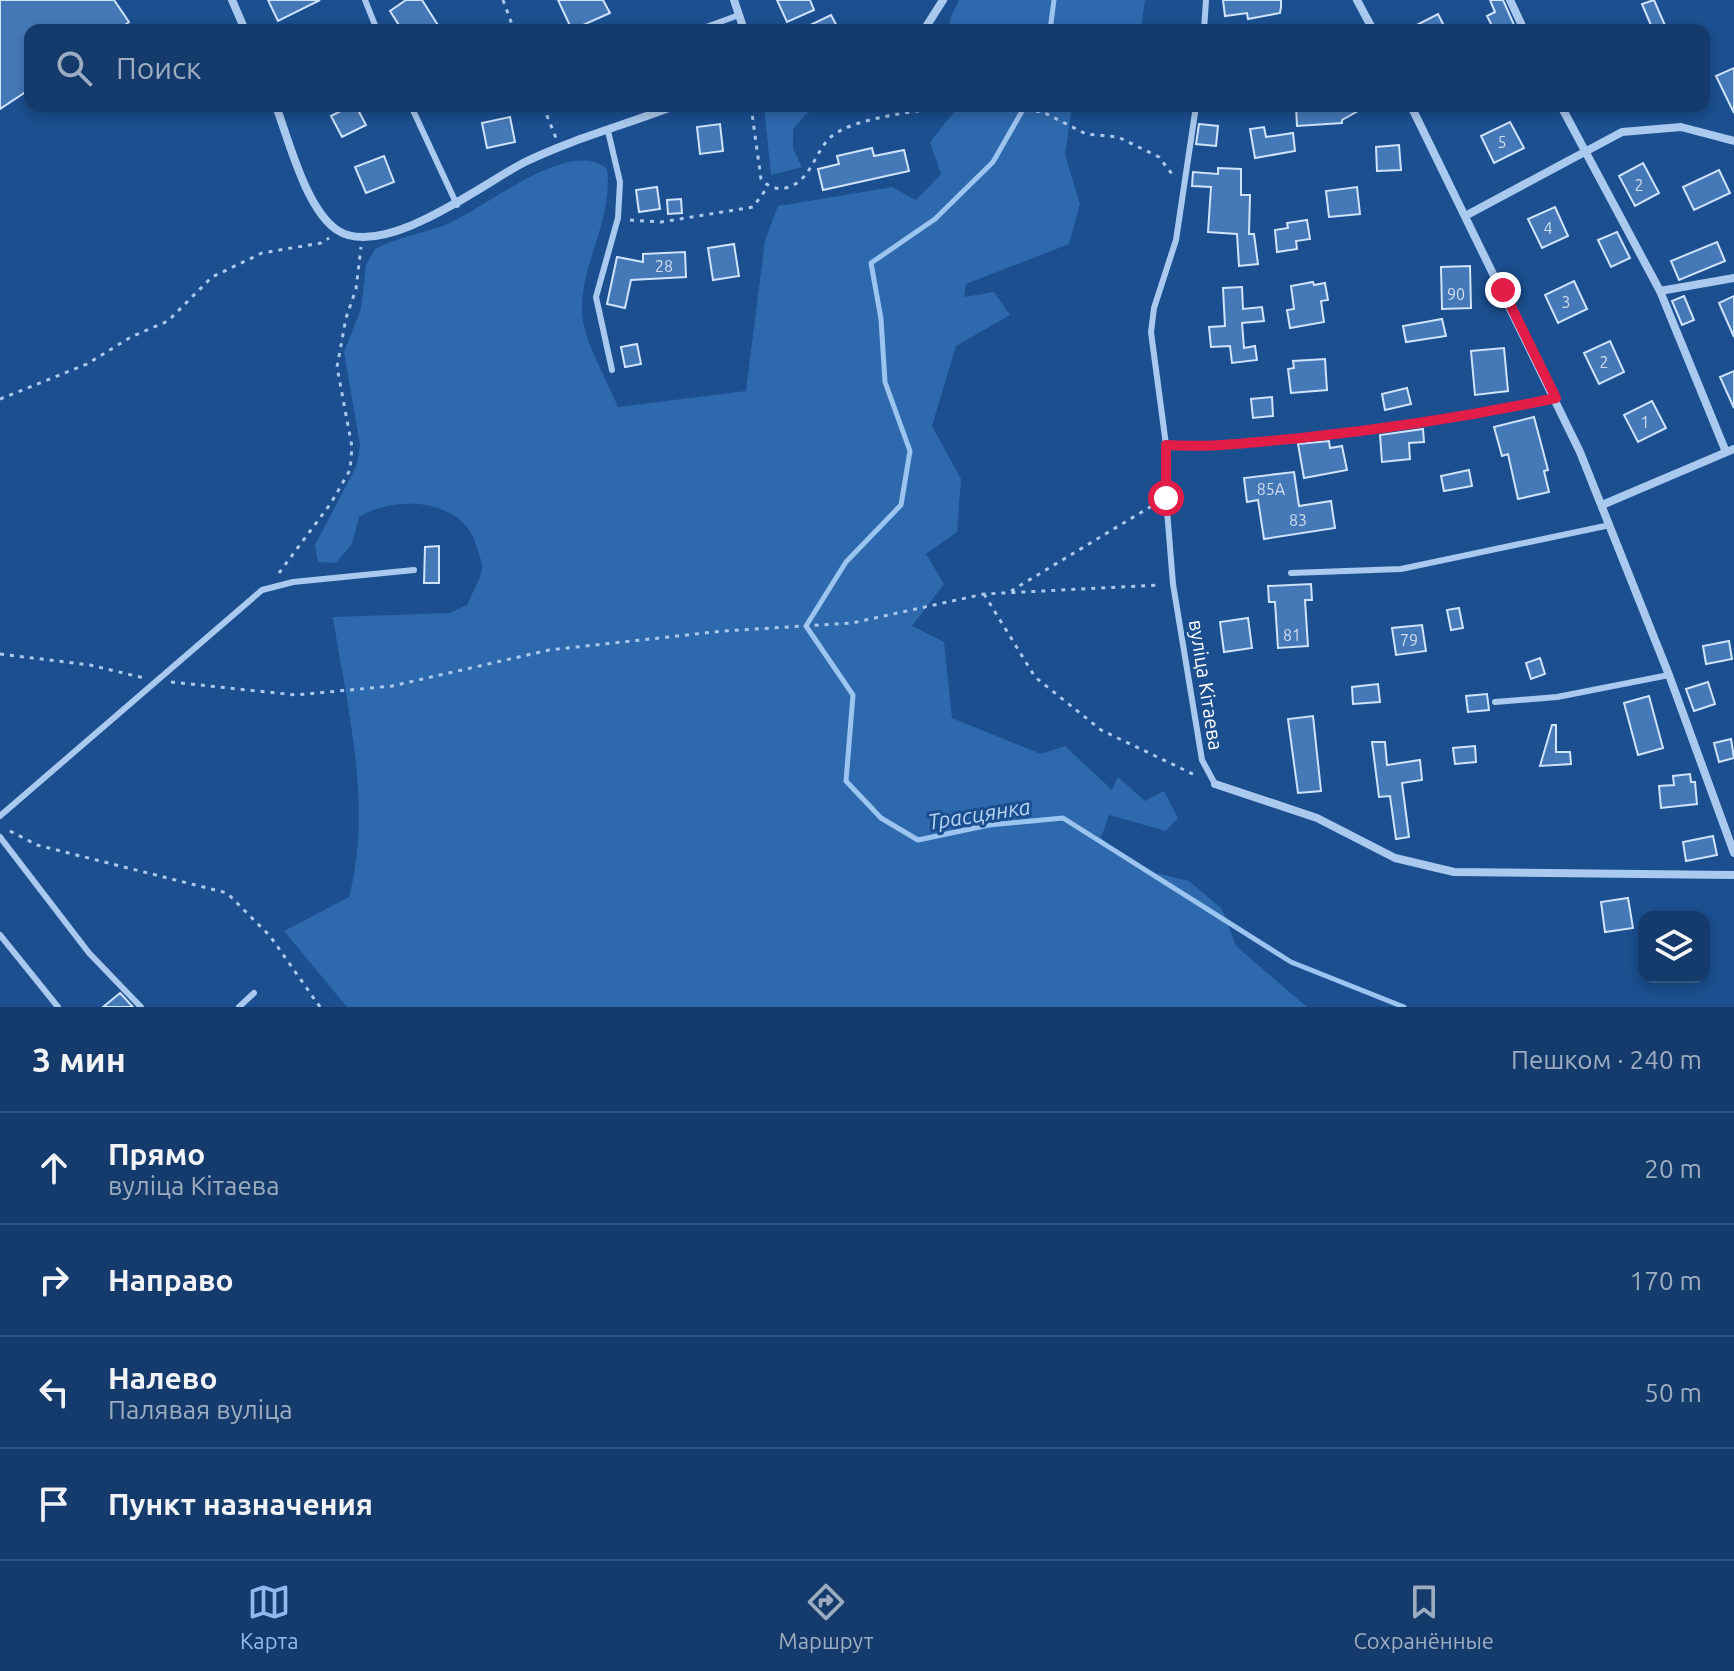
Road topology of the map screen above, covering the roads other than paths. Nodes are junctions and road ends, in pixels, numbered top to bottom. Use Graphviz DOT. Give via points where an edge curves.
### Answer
graph roads {
  1 [pos="232,0"];
  2 [pos="365,0"];
  3 [pos="734,0"];
  4 [pos="943,0"];
  5 [pos="1206,0"];
  6 [pos="1357,0"];
  7 [pos="1514,1"];
  8 [pos="739,15"];
  9 [pos="242,24"];
  10 [pos="375,24"];
  11 [pos="714,24"];
  12 [pos="742,24"];
  13 [pos="928,24"];
  14 [pos="1204,24"];
  15 [pos="1370,24"];
  16 [pos="1522,24"];
  17 [pos="278,112"];
  18 [pos="414,112"];
  19 [pos="658,112"];
  20 [pos="1195,112"];
  21 [pos="1414,112"];
  22 [pos="1564,112"];
  23 [pos="608,131"];
  24 [pos="1732,138"];
  25 [pos="1584,154"];
  26 [pos="457,205"];
  27 [pos="1467,215"];
  28 [pos="1734,278"];
  29 [pos="1660,291"];
  30 [pos="612,370"];
  31 [pos="1556,398"];
  32 [pos="1166,445"];
  33 [pos="1730,451"];
  34 [pos="1602,505"];
  35 [pos="1610,525"];
  36 [pos="414,570"];
  37 [pos="1291,573"];
  38 [pos="1669,675"];
  39 [pos="1495,702"];
  40 [pos="1215,784"];
  41 [pos="0,816"];
  42 [pos="0,837"];
  43 [pos="1734,853"];
  44 [pos="1734,875"];
  45 [pos="0,935"];
  46 [pos="254,993"];
  47 [pos="58,1007"];
  48 [pos="141,1007"];
  49 [pos="239,1007"];
  1 -- 9 [label="street"];
  2 -- 10 [label="lane"];
  3 -- 8 [label="street"];
  4 -- 13 [label="street"];
  5 -- 14 [label="lane"];
  6 -- 15 [label="street"];
  7 -- 16 [label="street"];
  8 -- 11 [label="lane"];
  8 -- 12 [label="street"];
  17 -- 26 [label="street" via="318,213 339,232 363,235 417,223"];
  18 -- 26 [label="lane"];
  19 -- 23 [label="street"];
  20 -- 32 [label="lane, вуліца Кітаева" via="1176,240 1151,332"];
  21 -- 27 [label="street"];
  22 -- 25 [label="street"];
  23 -- 26 [label="street" via="525,162"];
  23 -- 30 [label="lane" via="620,182 618,218 596,297"];
  24 -- 25 [label="street" via="1657,127 1622,132"];
  25 -- 27 [label="street"];
  25 -- 29 [label="street"];
  27 -- 31 [label="street"];
  28 -- 29 [label="street"];
  29 -- 33 [label="street"];
  31 -- 32 [label="lane" via="1459,419 1338,434 1204,447"];
  31 -- 34 [label="street"];
  32 -- 40 [label="lane, вуліца Кітаева" via="1173,584 1202,760"];
  33 -- 34 [label="street"];
  34 -- 35 [label="street"];
  35 -- 37 [label="lane" via="1401,569"];
  35 -- 38 [label="street"];
  36 -- 41 [label="lane" via="262,590"];
  38 -- 39 [label="lane" via="1557,697"];
  38 -- 43 [label="street"];
  40 -- 44 [label="street" via="1317,818 1395,858 1454,872"];
  42 -- 48 [label="lane" via="89,953"];
  45 -- 47 [label="lane"];
  46 -- 49 [label="lane"];
}
